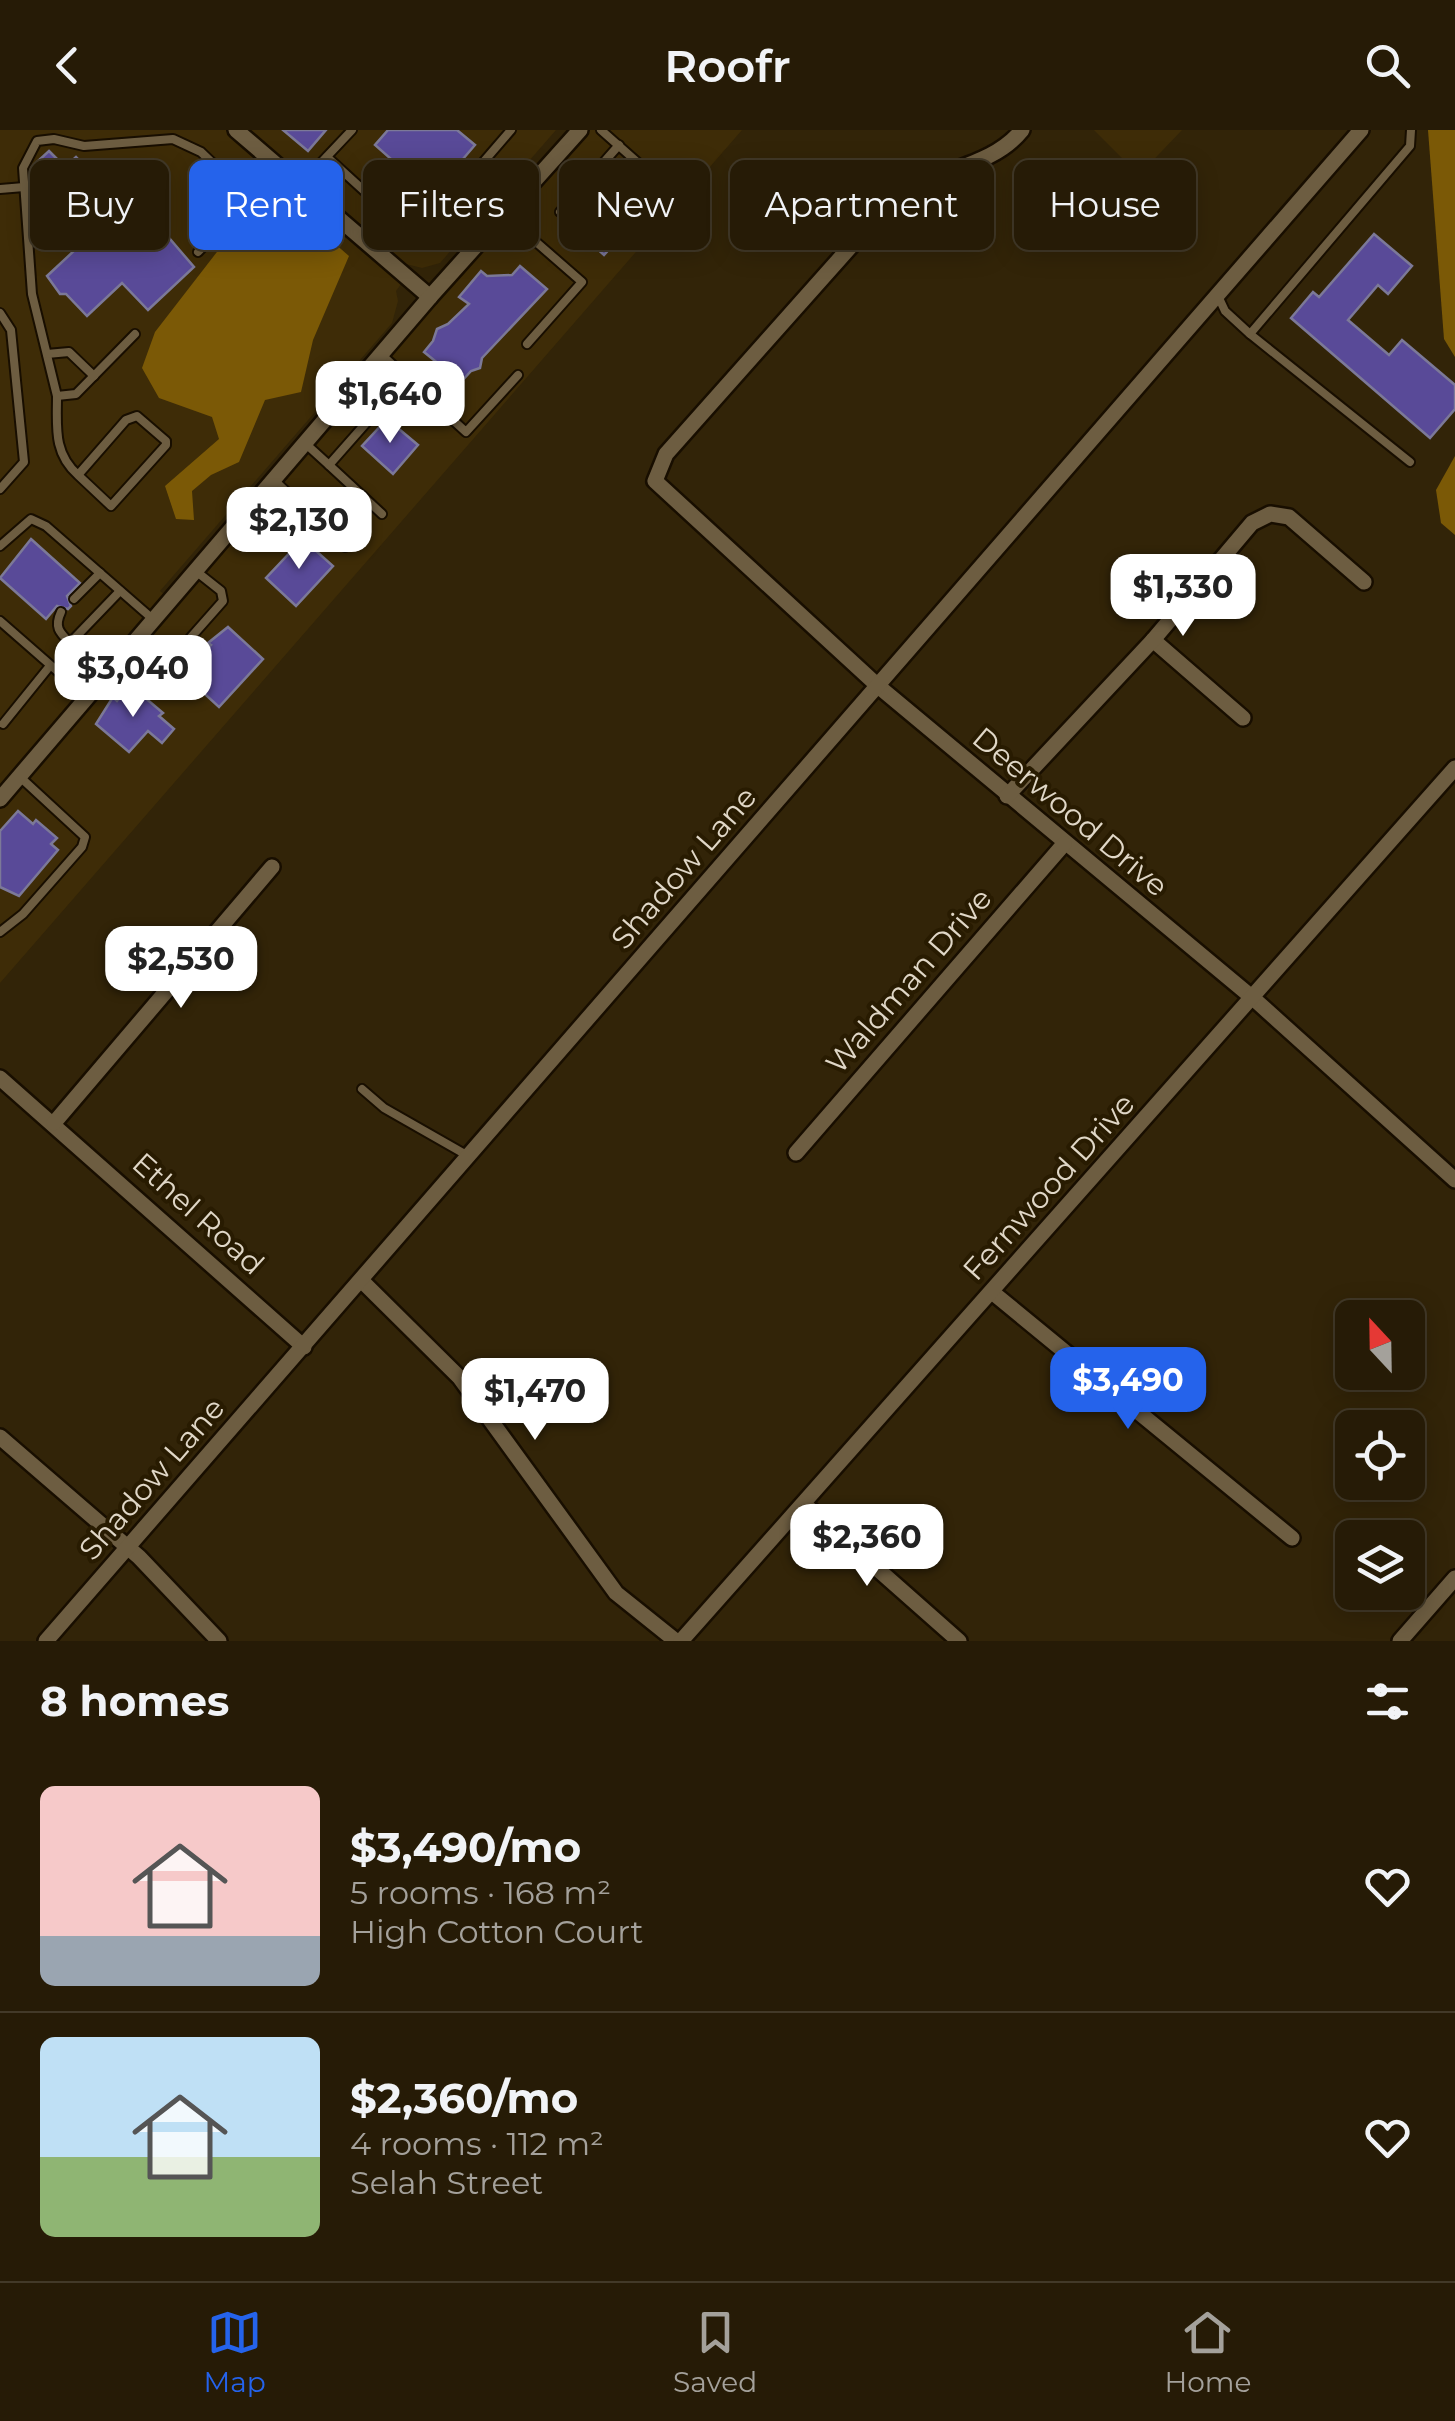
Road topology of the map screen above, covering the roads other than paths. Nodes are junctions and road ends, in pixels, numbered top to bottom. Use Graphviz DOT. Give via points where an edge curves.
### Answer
graph roads {
  1 [pos="236,130"];
  2 [pos="352,130"];
  3 [pos="511,130"];
  4 [pos="580,130"];
  5 [pos="601,130"];
  6 [pos="1022,130"];
  7 [pos="1361,130"];
  8 [pos="1411,130"];
  9 [pos="619,146"];
  10 [pos="327,157"];
  11 [pos="210,160"];
  12 [pos="271,160"];
  13 [pos="324,160"];
  14 [pos="485,160"];
  15 [pos="606,160"];
  16 [pos="635,160"];
  17 [pos="539,176"];
  18 [pos="0,188"];
  19 [pos="24,188"];
  20 [pos="363,190"];
  21 [pos="343,222"];
  22 [pos="539,247"];
  23 [pos="473,250"];
  24 [pos="1218,296"];
  25 [pos="430,298"];
  26 [pos="0,313"];
  27 [pos="11,330"];
  28 [pos="135,334"];
  29 [pos="1250,334"];
  30 [pos="0,343"];
  31 [pos="527,344"];
  32 [pos="47,354"];
  33 [pos="383,356"];
  34 [pos="518,375"];
  35 [pos="94,376"];
  36 [pos="351,394"];
  37 [pos="56,396"];
  38 [pos="306,445"];
  39 [pos="1410,462"];
  40 [pos="329,465"];
  41 [pos="78,475"];
  42 [pos="275,481"];
  43 [pos="0,489"];
  44 [pos="382,514"];
  45 [pos="0,546"];
  46 [pos="345,547"];
  47 [pos="198,572"];
  48 [pos="100,574"];
  49 [pos="1364,582"];
  50 [pos="120,590"];
  51 [pos="74,599"];
  52 [pos="61,612"];
  53 [pos="0,621"];
  54 [pos="155,621"];
  55 [pos="1153,640"];
  56 [pos="49,667"];
  57 [pos="162,670"];
  58 [pos="878,686"];
  59 [pos="86,697"];
  60 [pos="1243,718"];
  61 [pos="3,724"];
  62 [pos="1455,768"];
  63 [pos="20,777"];
  64 [pos="2,794"];
  65 [pos="1007,796"];
  66 [pos="1064,844"];
  67 [pos="272,868"];
  68 [pos="1,928"];
  69 [pos="1254,1000"];
  70 [pos="0,1078"];
  71 [pos="362,1089"];
  72 [pos="54,1123"];
  73 [pos="796,1153"];
  74 [pos="470,1157"];
  75 [pos="1455,1180"];
  76 [pos="362,1281"];
  77 [pos="992,1292"];
  78 [pos="304,1347"];
  79 [pos="0,1438"];
  80 [pos="804,1504"];
  81 [pos="1292,1538"];
  82 [pos="128,1548"];
  83 [pos="1455,1578"];
  84 [pos="46,1641"];
  85 [pos="219,1641"];
  86 [pos="678,1641"];
  87 [pos="959,1641"];
  88 [pos="1400,1641"];
  1 -- 12 [label="street"];
  2 -- 10 [label="lane"];
  3 -- 14 [label="lane"];
  4 -- 17 [label="street"];
  5 -- 9 [label="lane"];
  6 -- 58 [label="street, Deerwood Drive" via="987,157 906,188 890,201 666,454 655,482"];
  7 -- 24 [label="street, Shadow Lane"];
  8 -- 29 [label="lane" via="1410,146"];
  9 -- 15 [label="lane"];
  9 -- 16 [label="lane"];
  10 -- 13 [label="lane"];
  10 -- 20 [label="lane"];
  11 -- 19 [label="lane" via="173,139 84,146 37,141 26,159"];
  18 -- 19 [label="lane"];
  19 -- 32 [label="lane" via="32,294"];
  21 -- 25 [label="street"];
  22 -- 31 [label="lane" via="582,282"];
  23 -- 25 [label="street"];
  24 -- 29 [label="lane"];
  24 -- 58 [label="street, Shadow Lane"];
  25 -- 33 [label="street"];
  26 -- 27 [label="lane"];
  27 -- 30 [label="lane"];
  27 -- 43 [label="lane" via="24,462"];
  28 -- 35 [label="lane"];
  29 -- 39 [label="lane"];
  32 -- 35 [label="lane" via="69,352"];
  32 -- 37 [label="lane"];
  33 -- 34 [label="lane" via="466,432"];
  33 -- 36 [label="street"];
  35 -- 37 [label="lane" via="76,394"];
  36 -- 38 [label="street"];
  36 -- 40 [label="lane" via="374,414"];
  37 -- 41 [label="lane" via="57,444"];
  38 -- 40 [label="lane"];
  38 -- 42 [label="street"];
  40 -- 44 [label="lane"];
  41 -- 41 [label="lane" via="136,416 166,441 112,506"];
  42 -- 46 [label="lane"];
  42 -- 47 [label="street"];
  45 -- 48 [label="lane" via="31,519"];
  47 -- 54 [label="street"];
  47 -- 57 [label="lane" via="221,591 222,601"];
  48 -- 50 [label="lane"];
  48 -- 51 [label="lane"];
  49 -- 55 [label="street" via="1289,517 1270,514 1241,534"];
  50 -- 52 [label="lane" via="70,643 58,631"];
  50 -- 54 [label="lane"];
  53 -- 56 [label="lane"];
  54 -- 59 [label="street"];
  55 -- 60 [label="street"];
  55 -- 65 [label="street"];
  56 -- 59 [label="lane"];
  56 -- 61 [label="lane"];
  58 -- 65 [label="street, Deerwood Drive"];
  58 -- 74 [label="street, Shadow Lane"];
  59 -- 63 [label="street"];
  62 -- 69 [label="street, Fernwood Drive"];
  63 -- 64 [label="street"];
  63 -- 68 [label="lane" via="85,837 23,914"];
  65 -- 66 [label="street, Deerwood Drive"];
  66 -- 69 [label="street, Deerwood Drive"];
  66 -- 73 [label="street, Waldman Drive"];
  67 -- 72 [label="street"];
  69 -- 75 [label="street, Deerwood Drive"];
  69 -- 77 [label="street, Fernwood Drive"];
  70 -- 72 [label="street, Ethel Road"];
  71 -- 74 [label="lane"];
  72 -- 78 [label="street, Ethel Road"];
  74 -- 76 [label="street, Shadow Lane"];
  76 -- 78 [label="street, Shadow Lane"];
  76 -- 86 [label="street" via="460,1378 616,1594"];
  77 -- 80 [label="street, Fernwood Drive"];
  77 -- 81 [label="street"];
  78 -- 82 [label="street, Shadow Lane"];
  79 -- 82 [label="street"];
  80 -- 86 [label="street, Fernwood Drive"];
  80 -- 87 [label="street"];
  82 -- 84 [label="street, Shadow Lane"];
  82 -- 85 [label="street"];
  83 -- 88 [label="street"];
}
